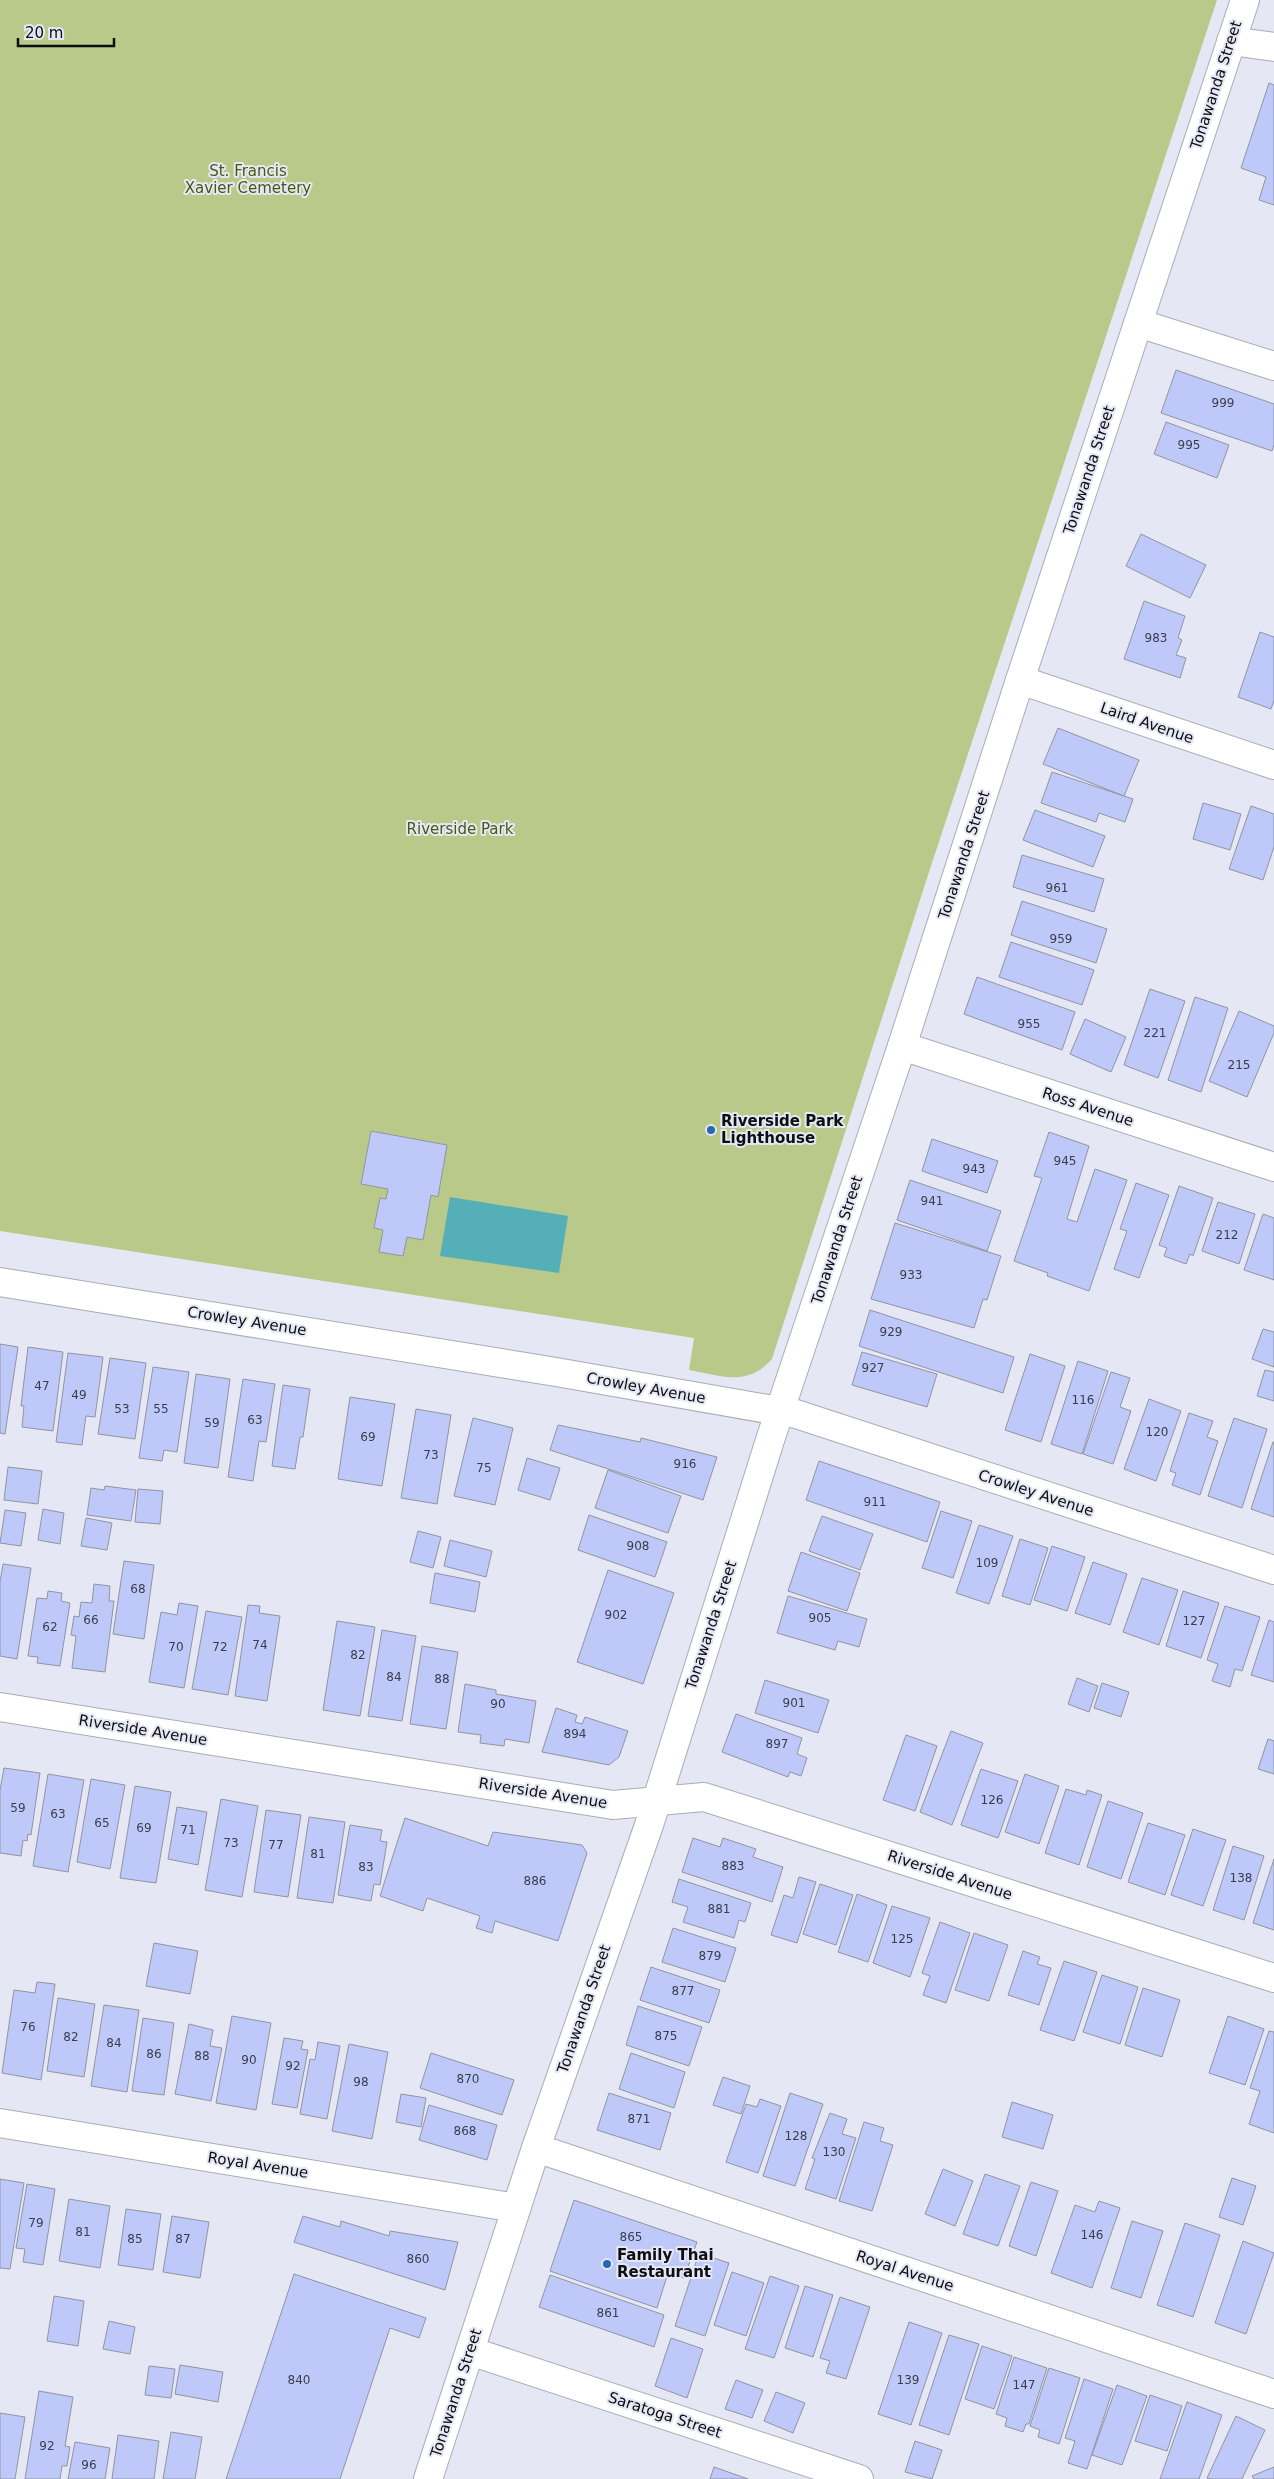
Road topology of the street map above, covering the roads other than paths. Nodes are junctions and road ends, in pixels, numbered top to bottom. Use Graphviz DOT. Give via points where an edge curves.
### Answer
graph roads {
  1 [pos="1244,0"];
  2 [pos="1231,41"];
  3 [pos="1274,47"];
  4 [pos="1138,323"];
  5 [pos="1274,366"];
  6 [pos="1020,680"];
  7 [pos="1274,765"];
  8 [pos="902,1046"];
  9 [pos="1274,1167"];
  10 [pos="0,1282"];
  11 [pos="780,1411"];
  12 [pos="1274,1570"];
  13 [pos="0,1707"];
  14 [pos="656,1800"];
  15 [pos="1274,1978"];
  16 [pos="0,2123"];
  17 [pos="536,2148"];
  18 [pos="516,2208"];
  19 [pos="470,2351"];
  20 [pos="1274,2394"];
  21 [pos="428,2479"];
  22 [pos="859,2479"];
  1 -- 2 [label="street, Tonawanda Street"];
  2 -- 3 [label="street"];
  2 -- 4 [label="street, Tonawanda Street"];
  4 -- 5 [label="street"];
  4 -- 6 [label="street, Tonawanda Street"];
  6 -- 7 [label="street, Laird Avenue"];
  6 -- 8 [label="street, Tonawanda Street"];
  8 -- 9 [label="street, Ross Avenue"];
  8 -- 11 [label="street, Tonawanda Street"];
  10 -- 11 [label="street, Crowley Avenue"];
  11 -- 12 [label="street, Crowley Avenue"];
  11 -- 14 [label="street, Tonawanda Street"];
  13 -- 14 [label="street, Riverside Avenue" via="613,1804"];
  14 -- 15 [label="street, Riverside Avenue" via="704,1797"];
  14 -- 17 [label="street, Tonawanda Street"];
  16 -- 18 [label="street, Royal Avenue"];
  17 -- 18 [label="street, Tonawanda Street"];
  17 -- 20 [label="street, Royal Avenue"];
  18 -- 19 [label="street, Tonawanda Street"];
  19 -- 21 [label="street, Tonawanda Street"];
  19 -- 22 [label="street, Saratoga Street"];
}
